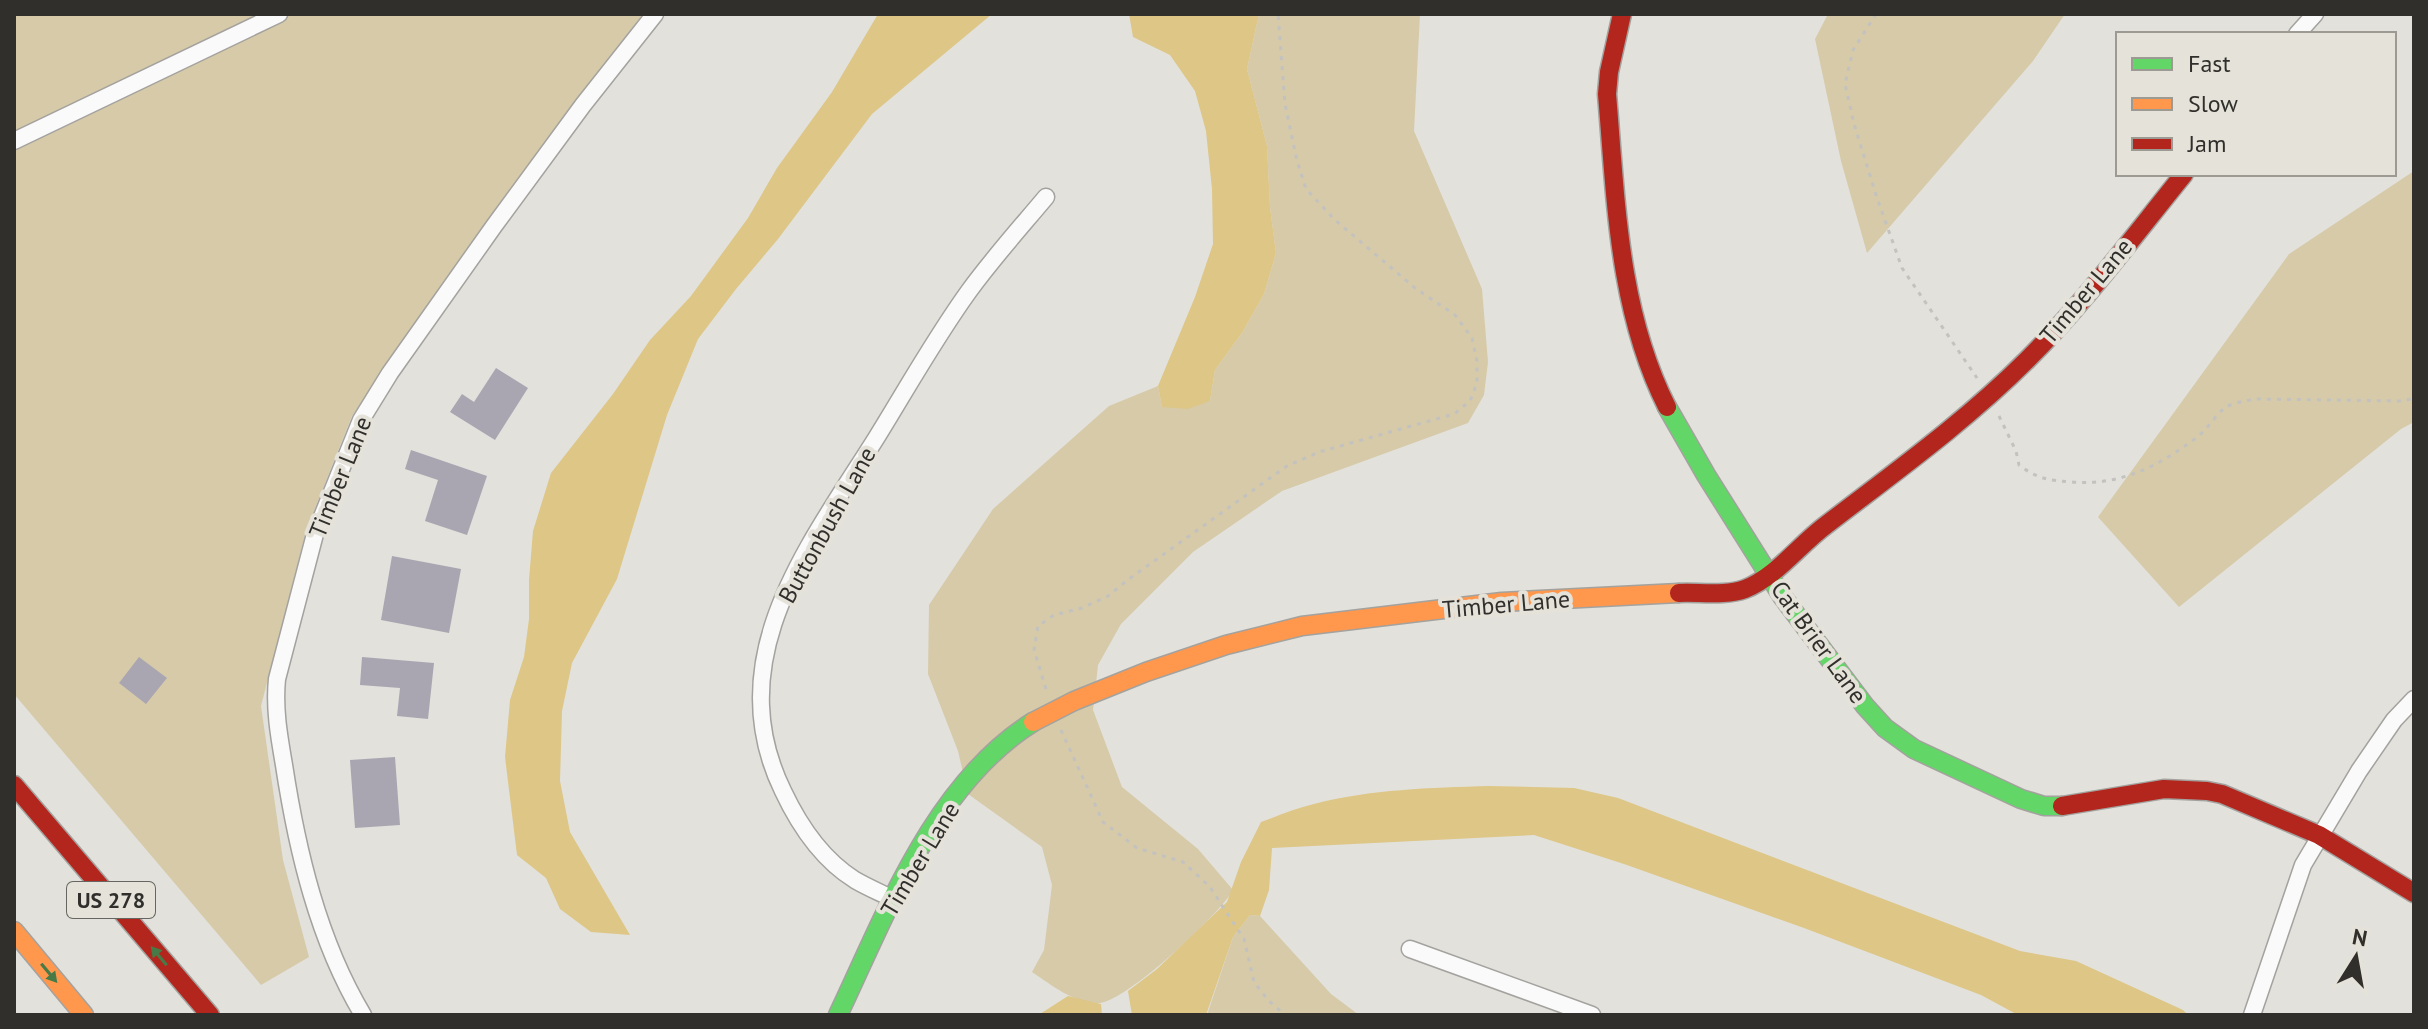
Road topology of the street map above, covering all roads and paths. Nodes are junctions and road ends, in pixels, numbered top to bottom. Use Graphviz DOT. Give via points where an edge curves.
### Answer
graph roads {
  1 [pos="279,14"];
  2 [pos="655,14"];
  3 [pos="1278,14"];
  4 [pos="1622,14"];
  5 [pos="2315,14"];
  6 [pos="2299,32"];
  7 [pos="14,141"];
  8 [pos="2182,176"];
  9 [pos="1046,197"];
  10 [pos="1768,574"];
  11 [pos="2414,699"];
  12 [pos="1054,711"];
  13 [pos="14,785"];
  14 [pos="2319,835"];
  15 [pos="2414,893"];
  16 [pos="893,899"];
  17 [pos="14,931"];
  18 [pos="1410,949"];
  19 [pos="84,1015"];
  20 [pos="210,1015"];
  21 [pos="363,1015"];
  22 [pos="838,1015"];
  23 [pos="1285,1015"];
  24 [pos="1592,1015"];
  25 [pos="2252,1015"];
  1 -- 7 [label="street"];
  2 -- 21 [label="street, Timber Lane" via="390,373 361,420 315,534 277,679 277,718 303,862 321,924"];
  3 -- 12 [label="path" via="1285,104 1306,189 1415,288 1455,315 1472,338 1477,383 1470,401 1454,414 1287,466 1108,596 1038,626 1034,650"];
  4 -- 10 [label="main road, Cat Brier Lane" via="1607,94 1631,315 1673,419"];
  5 -- 6 [label="street"];
  8 -- 10 [label="main road, Timber Lane" via="2063,321 1999,387"];
  9 -- 16 [label="street, Buttonbush Lane" via="969,291 822,524 786,591 764,655 759,702 763,732 790,806 835,864"];
  10 -- 12 [label="main road, Timber Lane" via="1753,588 1738,591 1543,599 1289,629 1142,673"];
  10 -- 14 [label="main road, Cat Brier Lane" via="1885,728 1961,772 2044,806 2164,789 2207,791"];
  11 -- 14 [label="street" via="2394,720"];
  12 -- 16 [label="main road, Timber Lane" via="1024,727 974,772"];
  12 -- 23 [label="path" via="1103,822 1137,848 1183,862 1210,887 1244,939 1254,982"];
  20 -- 13 [label="main road, US 278, one-way"];
  14 -- 15 [label="main road, Cat Brier Lane"];
  14 -- 25 [label="street" via="2303,865"];
  16 -- 22 [label="main road, Timber Lane"];
  17 -- 19 [label="main road, one-way"];
  18 -- 24 [label="street"];
}
